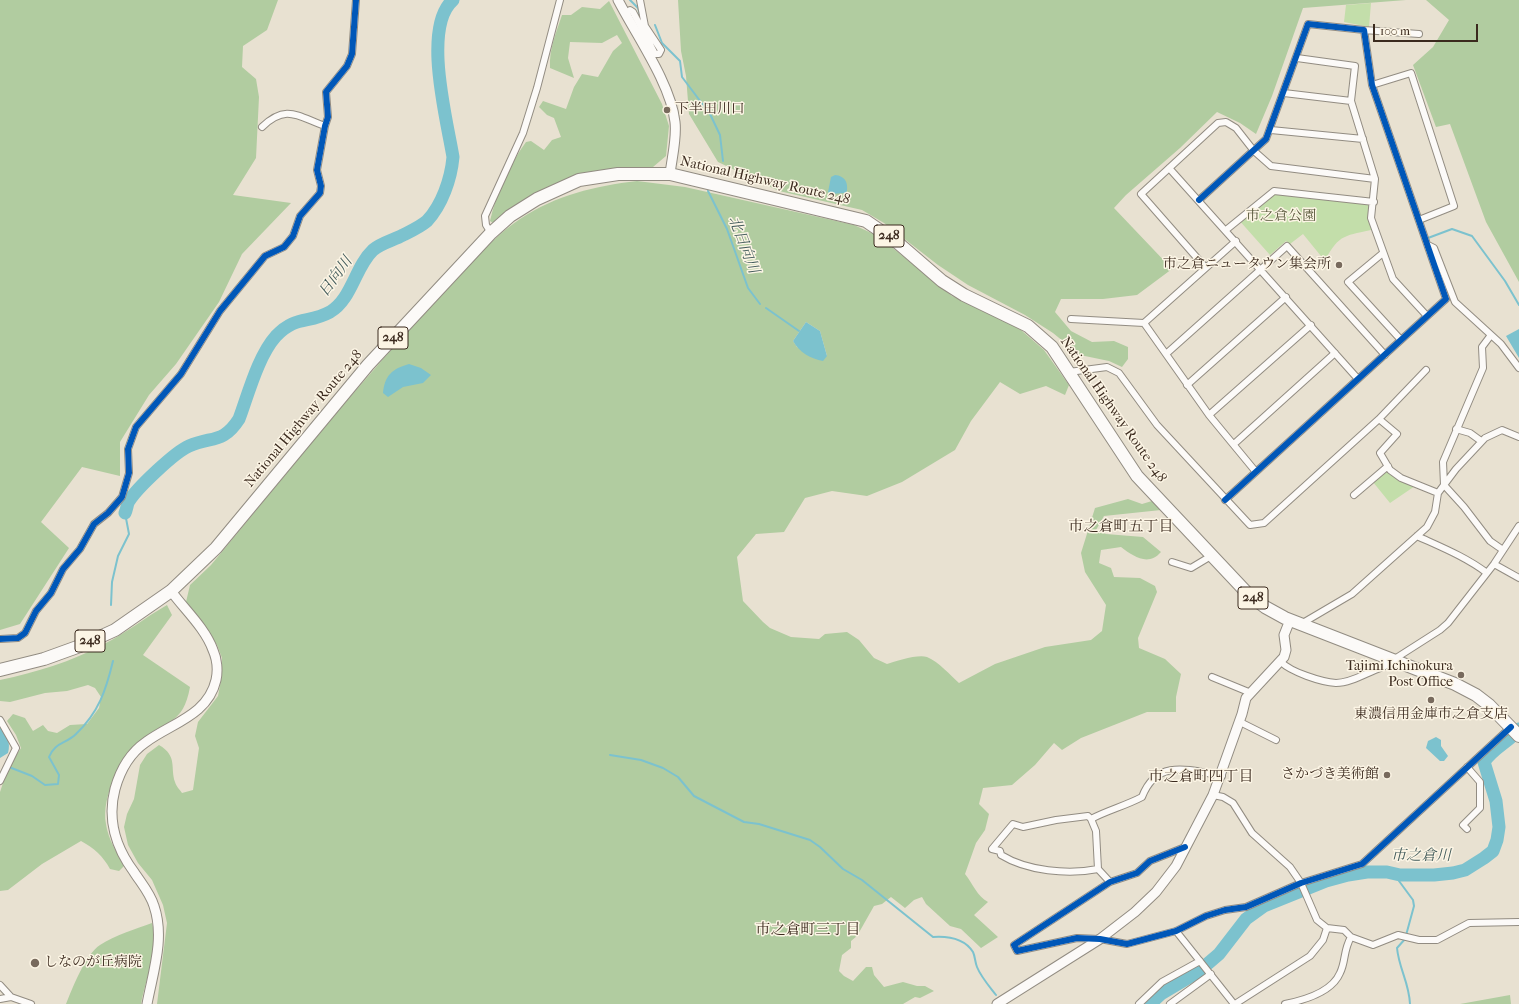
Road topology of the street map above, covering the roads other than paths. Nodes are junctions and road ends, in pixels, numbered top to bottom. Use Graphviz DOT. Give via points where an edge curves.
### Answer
graph roads {
  1 [pos="356,0"];
  2 [pos="560,0"];
  3 [pos="618,0"];
  4 [pos="640,0"];
  5 [pos="625,13"];
  6 [pos="1364,30"];
  7 [pos="1419,34"];
  8 [pos="1297,58"];
  9 [pos="1372,85"];
  10 [pos="1284,93"];
  11 [pos="1351,101"];
  12 [pos="325,126"];
  13 [pos="262,127"];
  14 [pos="1271,130"];
  15 [pos="1363,139"];
  16 [pos="1254,151"];
  17 [pos="1169,168"];
  18 [pos="670,174"];
  19 [pos="1375,179"];
  20 [pos="1199,200"];
  21 [pos="1374,202"];
  22 [pos="1419,220"];
  23 [pos="1226,230"];
  24 [pos="491,233"];
  25 [pos="1236,241"];
  26 [pos="1428,245"];
  27 [pos="1383,253"];
  28 [pos="1205,267"];
  29 [pos="1260,268"];
  30 [pos="1286,297"];
  31 [pos="1427,316"];
  32 [pos="1071,319"];
  33 [pos="1144,323"];
  34 [pos="1311,325"];
  35 [pos="1491,335"];
  36 [pos="1401,340"];
  37 [pos="1335,353"];
  38 [pos="1166,354"];
  39 [pos="1385,355"];
  40 [pos="1519,368"];
  41 [pos="1426,370"];
  42 [pos="1070,372"];
  43 [pos="1358,379"];
  44 [pos="1187,385"];
  45 [pos="1209,416"];
  46 [pos="1379,419"];
  47 [pos="1456,429"];
  48 [pos="1519,437"];
  49 [pos="1481,441"];
  50 [pos="1234,444"];
  51 [pos="1388,466"];
  52 [pos="1256,472"];
  53 [pos="1444,485"];
  54 [pos="1438,493"];
  55 [pos="1354,495"];
  56 [pos="1225,500"];
  57 [pos="1519,526"];
  58 [pos="1417,536"];
  59 [pos="1503,550"];
  60 [pos="1211,556"];
  61 [pos="1172,562"];
  62 [pos="1494,564"];
  63 [pos="1487,573"];
  64 [pos="1519,578"];
  65 [pos="171,591"];
  66 [pos="1295,622"];
  67 [pos="0,639"];
  68 [pos="1393,660"];
  69 [pos="1281,662"];
  70 [pos="0,670"];
  71 [pos="1212,677"];
  72 [pos="1251,693"];
  73 [pos="0,720"];
  74 [pos="1240,722"];
  75 [pos="1515,732"];
  76 [pos="1276,740"];
  77 [pos="1467,767"];
  78 [pos="1222,776"];
  79 [pos="0,781"];
  80 [pos="1213,795"];
  81 [pos="1091,819"];
  82 [pos="1467,829"];
  83 [pos="1185,847"];
  84 [pos="1098,869"];
  85 [pos="1110,882"];
  86 [pos="1302,884"];
  87 [pos="1519,922"];
  88 [pos="1327,928"];
  89 [pos="1176,932"];
  90 [pos="1351,937"];
  91 [pos="1100,939"];
  92 [pos="1200,961"];
  93 [pos="1211,974"];
  94 [pos="0,985"];
  95 [pos="11,997"];
  96 [pos="0,999"];
  97 [pos="31,1004"];
  98 [pos="147,1004"];
  99 [pos="997,1004"];
  100 [pos="1139,1004"];
  101 [pos="1170,1004"];
  102 [pos="1235,1004"];
  103 [pos="1285,1004"];
  1 -- 12 [label="street" via="352,54 347,66 326,92 328,117"];
  2 -- 24 [label="street" via="523,133 485,216 486,225"];
  3 -- 5 [label="main road"];
  4 -- 5 [label="street" via="644,26 660,50 659,54 655,54 633,12 630,10"];
  5 -- 18 [label="main road" via="666,89 672,106 676,123"];
  6 -- 7 [label="street"];
  6 -- 8 [label="street" via="1308,24"];
  6 -- 9 [label="street"];
  8 -- 10 [label="street"];
  8 -- 11 [label="street" via="1356,66"];
  9 -- 22 [label="street"];
  9 -- 22 [label="street" via="1411,73 1454,206"];
  10 -- 11 [label="street"];
  10 -- 14 [label="street"];
  11 -- 15 [label="street"];
  12 -- 13 [label="street" via="282,113 272,117"];
  12 -- 67 [label="street" via="317,170 320,194 300,216 293,236 284,247 266,256 220,311 181,374 136,427 128,449 129,473 122,496 108,513 94,524 80,549 63,569 50,593 36,611 25,633 18,638"];
  14 -- 15 [label="street"];
  14 -- 16 [label="street"];
  15 -- 19 [label="street"];
  16 -- 17 [label="street" via="1236,128 1226,122 1218,123"];
  16 -- 19 [label="street" via="1271,166"];
  16 -- 20 [label="street"];
  17 -- 20 [label="street"];
  17 -- 28 [label="street" via="1141,194"];
  18 -- 24 [label="highway, National Highway Route 248 / 248" via="618,174 579,180 537,199 510,216"];
  18 -- 42 [label="highway, National Highway Route 248 / 248" via="866,221 898,243 942,281 964,295 1028,326 1052,347"];
  19 -- 21 [label="street"];
  20 -- 23 [label="street"];
  21 -- 23 [label="street" via="1274,191"];
  21 -- 27 [label="street" via="1372,218"];
  22 -- 26 [label="street"];
  23 -- 25 [label="street"];
  24 -- 65 [label="highway, National Highway Route 248 / 248" via="368,364 216,548"];
  25 -- 28 [label="street"];
  25 -- 29 [label="street"];
  26 -- 31 [label="street" via="1446,299"];
  26 -- 35 [label="street" via="1434,248 1455,302"];
  27 -- 31 [label="street" via="1393,280"];
  27 -- 36 [label="street" via="1348,282"];
  28 -- 33 [label="street"];
  29 -- 30 [label="street"];
  29 -- 38 [label="street"];
  29 -- 39 [label="street" via="1287,246"];
  30 -- 34 [label="street"];
  30 -- 44 [label="street"];
  31 -- 36 [label="street"];
  32 -- 33 [label="street"];
  33 -- 38 [label="street"];
  34 -- 37 [label="street"];
  34 -- 45 [label="street"];
  35 -- 40 [label="street"];
  35 -- 47 [label="street" via="1482,347 1483,368"];
  36 -- 39 [label="street"];
  37 -- 43 [label="street"];
  37 -- 50 [label="street"];
  38 -- 44 [label="street"];
  39 -- 43 [label="street"];
  41 -- 46 [label="street"];
  42 -- 56 [label="street" via="1107,367 1119,373 1157,425"];
  42 -- 60 [label="highway, National Highway Route 248 / 248" via="1138,476"];
  43 -- 52 [label="street"];
  44 -- 45 [label="street"];
  45 -- 50 [label="street"];
  46 -- 51 [label="street" via="1397,434 1380,453"];
  46 -- 56 [label="street" via="1264,523 1250,525"];
  47 -- 49 [label="street" via="1470,432"];
  47 -- 53 [label="street" via="1443,462"];
  48 -- 49 [label="street" via="1502,430"];
  49 -- 53 [label="street"];
  50 -- 52 [label="street"];
  51 -- 54 [label="street" via="1401,478"];
  51 -- 55 [label="street"];
  52 -- 56 [label="street"];
  53 -- 54 [label="street"];
  53 -- 59 [label="street" via="1490,541"];
  54 -- 58 [label="street" via="1432,517 1427,527"];
  57 -- 59 [label="street"];
  58 -- 63 [label="street"];
  58 -- 66 [label="street" via="1352,594"];
  59 -- 62 [label="street"];
  60 -- 61 [label="street" via="1191,568"];
  60 -- 66 [label="highway, National Highway Route 248 / 248" via="1265,607"];
  62 -- 63 [label="street"];
  62 -- 64 [label="street"];
  63 -- 68 [label="street" via="1448,623"];
  65 -- 70 [label="highway, National Highway Route 248 / 248" via="115,630 44,659"];
  65 -- 98 [label="main road" via="206,636 214,651 217,676 214,689 201,709 146,742 136,751 120,774 115,789 112,805 115,835 127,863 151,898 160,930"];
  66 -- 68 [label="highway, National Highway Route 248 / 248"];
  66 -- 69 [label="main road" via="1284,635 1286,650"];
  68 -- 69 [label="street" via="1389,665 1358,678 1335,683 1298,673"];
  68 -- 75 [label="highway, National Highway Route 248 / 248" via="1455,684 1483,699"];
  69 -- 72 [label="main road"];
  71 -- 72 [label="street"];
  72 -- 74 [label="main road" via="1246,698"];
  73 -- 79 [label="street" via="16,744"];
  74 -- 76 [label="street"];
  74 -- 78 [label="main road"];
  75 -- 77 [label="street"];
  77 -- 82 [label="street" via="1480,782 1480,808 1463,825"];
  77 -- 86 [label="street" via="1362,864"];
  78 -- 80 [label="main road"];
  78 -- 81 [label="street" via="1187,770 1171,770 1158,774 1147,784 1142,797"];
  80 -- 83 [label="main road"];
  80 -- 86 [label="street" via="1233,803 1252,833 1290,867"];
  81 -- 84 [label="street" via="1096,831"];
  81 -- 84 [label="street" via="1088,816 1023,827 1013,824 992,849 1000,851 1001,855 1014,863 1052,870 1085,872"];
  83 -- 85 [label="street" via="1150,861 1137,873"];
  83 -- 91 [label="main road" via="1176,866 1156,892"];
  84 -- 85 [label="street"];
  85 -- 91 [label="street" via="1014,945 1017,951 1077,938"];
  86 -- 88 [label="street" via="1317,920"];
  86 -- 89 [label="street" via="1246,907 1206,916"];
  87 -- 90 [label="street" via="1469,923 1437,940 1419,940 1404,935 1391,936 1373,945"];
  88 -- 90 [label="street" via="1344,930"];
  88 -- 102 [label="street" via="1323,940 1310,956"];
  89 -- 91 [label="street" via="1127,944"];
  89 -- 92 [label="street"];
  90 -- 103 [label="street" via="1345,948 1341,971 1335,981 1326,990"];
  91 -- 99 [label="main road"];
  92 -- 93 [label="street"];
  92 -- 100 [label="street" via="1162,982"];
  93 -- 101 [label="street"];
  93 -- 102 [label="street"];
  94 -- 95 [label="street"];
  95 -- 96 [label="street"];
  95 -- 97 [label="street"];
}
